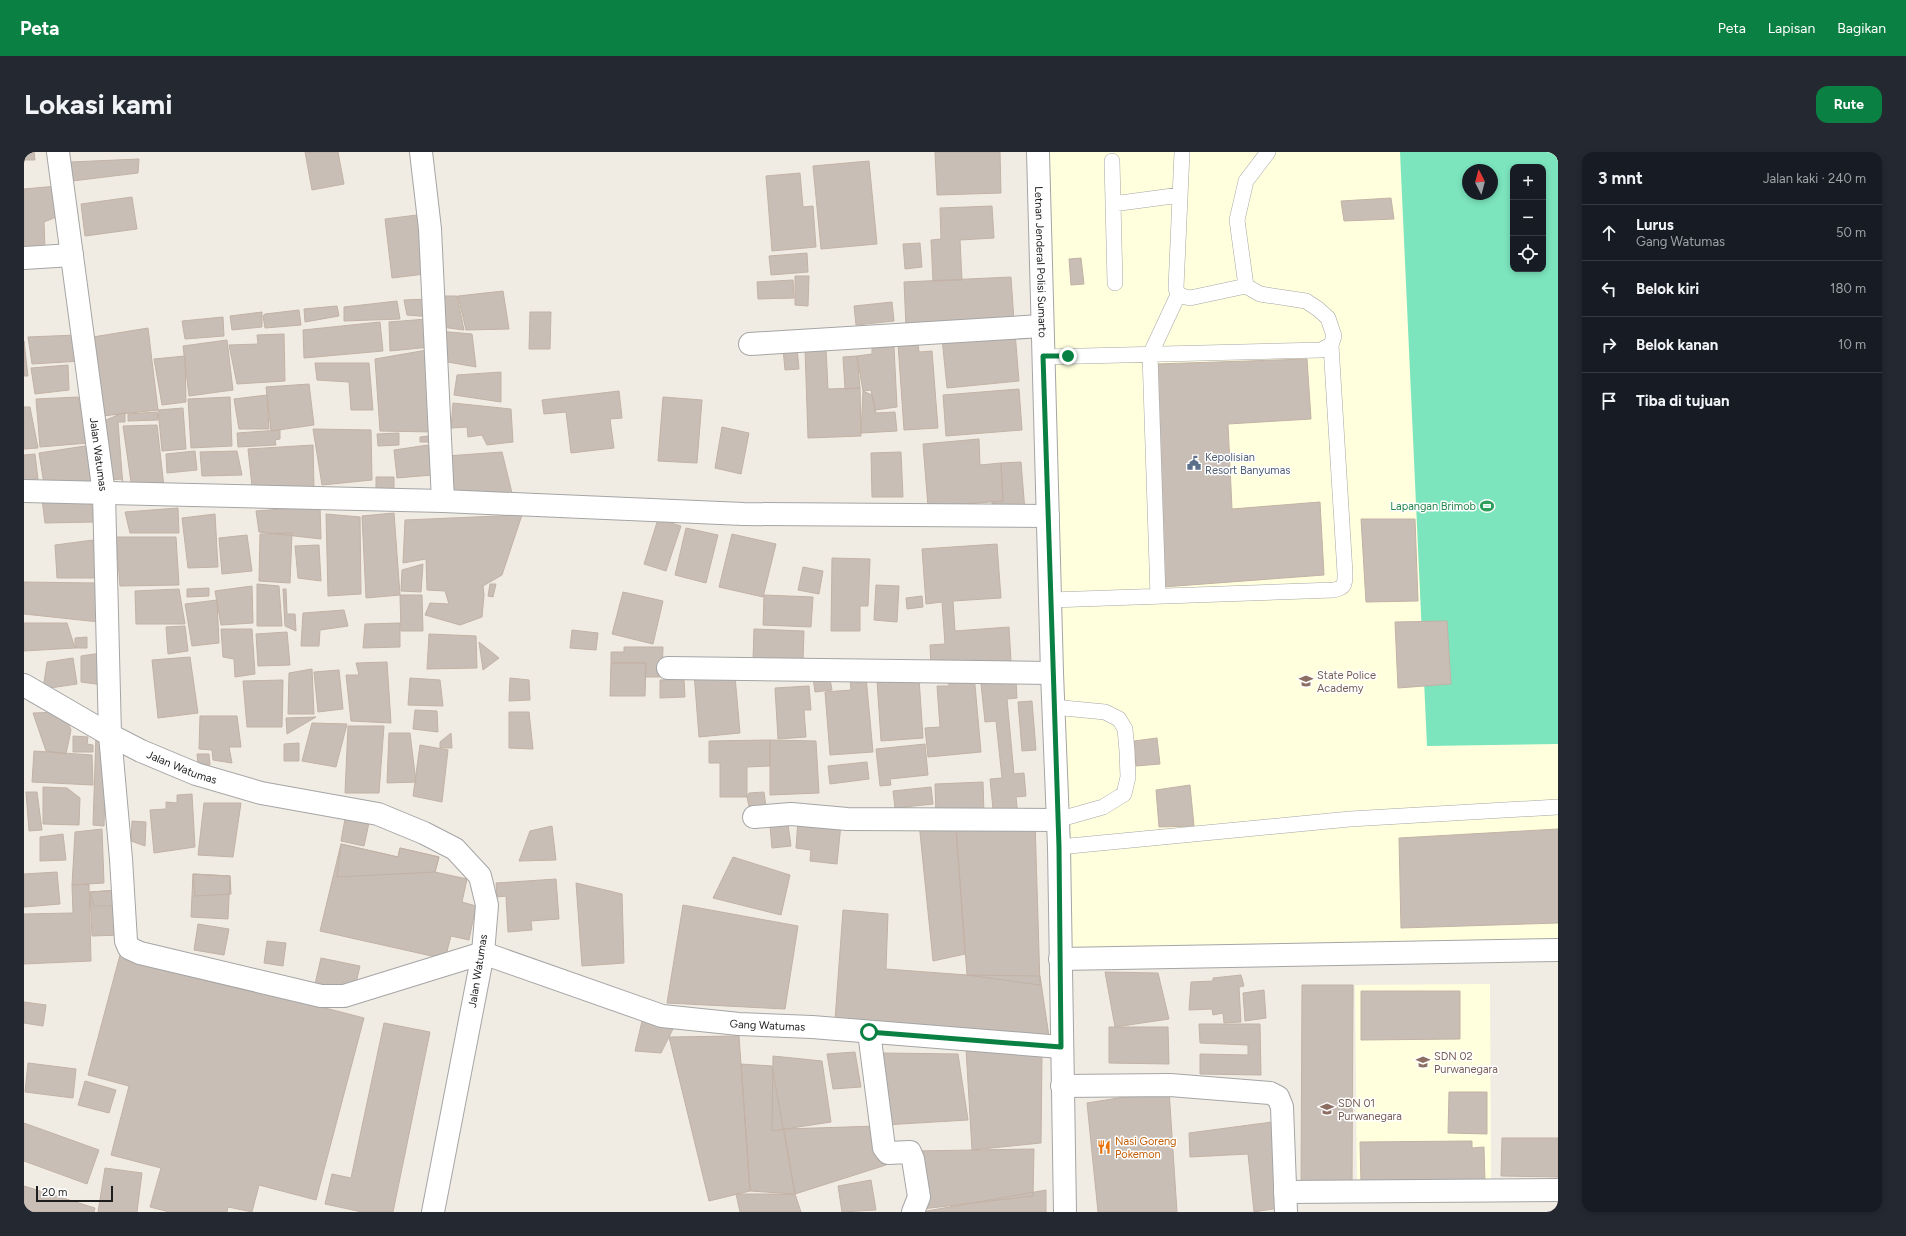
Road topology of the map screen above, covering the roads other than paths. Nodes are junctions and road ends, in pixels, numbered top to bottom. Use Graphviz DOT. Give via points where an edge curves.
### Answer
graph roads {
  1 [pos="58,152"];
  2 [pos="421,152"];
  3 [pos="1038,152"];
  4 [pos="1182,152"];
  5 [pos="1268,152"];
  6 [pos="1112,161"];
  7 [pos="1180,196"];
  8 [pos="1113,204"];
  9 [pos="72,256"];
  10 [pos="24,258"];
  11 [pos="1115,283"];
  12 [pos="1246,286"];
  13 [pos="1178,295"];
  14 [pos="1042,326"];
  15 [pos="750,344"];
  16 [pos="1331,345"];
  17 [pos="1150,355"];
  18 [pos="1043,356"];
  19 [pos="24,491"];
  20 [pos="104,494"];
  21 [pos="443,501"];
  22 [pos="1048,516"];
  23 [pos="1158,596"];
  24 [pos="1051,600"];
  25 [pos="668,668"];
  26 [pos="1052,673"];
  27 [pos="24,685"];
  28 [pos="1053,707"];
  29 [pos="110,735"];
  30 [pos="1558,807"];
  31 [pos="754,817"];
  32 [pos="1057,820"];
  33 [pos="1059,847"];
  34 [pos="1558,950"];
  35 [pos="484,953"];
  36 [pos="1060,959"];
  37 [pos="869,1032"];
  38 [pos="1061,1047"];
  39 [pos="1062,1086"];
  40 [pos="1558,1190"];
  41 [pos="1286,1202"];
  42 [pos="433,1212"];
  43 [pos="913,1212"];
  44 [pos="1065,1212"];
  1 -- 9 [label="street, Jalan Watumas"];
  2 -- 21 [label="street" via="430,229"];
  3 -- 14 [label="street, Letnan Jenderal Polisi Sumarto"];
  4 -- 7 [label="lane"];
  5 -- 12 [label="lane" via="1246,181 1237,220"];
  6 -- 8 [label="lane"];
  7 -- 8 [label="lane"];
  7 -- 13 [label="lane" via="1176,288"];
  8 -- 11 [label="lane"];
  9 -- 10 [label="street"];
  9 -- 20 [label="street, Jalan Watumas"];
  12 -- 13 [label="lane" via="1190,298"];
  12 -- 16 [label="lane" via="1260,294 1306,301 1318,309 1328,318 1334,336"];
  13 -- 17 [label="lane"];
  14 -- 15 [label="street"];
  14 -- 18 [label="street, Letnan Jenderal Polisi Sumarto"];
  16 -- 17 [label="lane" via="1321,350"];
  16 -- 23 [label="lane" via="1345,573 1343,587 1334,590"];
  17 -- 18 [label="lane"];
  17 -- 23 [label="lane"];
  18 -- 22 [label="street, Letnan Jenderal Polisi Sumarto"];
  19 -- 20 [label="street"];
  20 -- 21 [label="street"];
  20 -- 29 [label="street, Jalan Watumas"];
  21 -- 22 [label="street" via="743,514"];
  22 -- 24 [label="street, Letnan Jenderal Polisi Sumarto"];
  23 -- 24 [label="lane"];
  24 -- 26 [label="street, Letnan Jenderal Polisi Sumarto"];
  25 -- 26 [label="street"];
  26 -- 28 [label="street, Letnan Jenderal Polisi Sumarto"];
  27 -- 29 [label="street"];
  28 -- 32 [label="street, Letnan Jenderal Polisi Sumarto"];
  28 -- 32 [label="lane" via="1105,712 1119,720 1125,729 1128,777 1124,794 1103,807"];
  29 -- 35 [label="street, Jalan Watumas" via="196,774 261,792 378,814 455,849 480,876 486,905"];
  29 -- 35 [label="street" via="128,948 140,953 332,997 362,991"];
  30 -- 33 [label="lane" via="1350,819"];
  31 -- 32 [label="street" via="791,814 847,819"];
  32 -- 33 [label="street, Letnan Jenderal Polisi Sumarto"];
  33 -- 36 [label="street, Letnan Jenderal Polisi Sumarto"];
  34 -- 36 [label="street"];
  35 -- 37 [label="street, Gang Watumas" via="662,1016 739,1024"];
  35 -- 42 [label="street, Jalan Watumas"];
  36 -- 38 [label="street, Letnan Jenderal Polisi Sumarto"];
  37 -- 38 [label="street, Gang Watumas"];
  37 -- 43 [label="street" via="884,1148 888,1153 910,1152 919,1197"];
  38 -- 39 [label="street, Letnan Jenderal Polisi Sumarto"];
  39 -- 41 [label="street" via="1170,1085 1270,1093 1278,1097 1282,1107"];
  39 -- 44 [label="street, Letnan Jenderal Polisi Sumarto"];
  40 -- 41 [label="street"];
}
